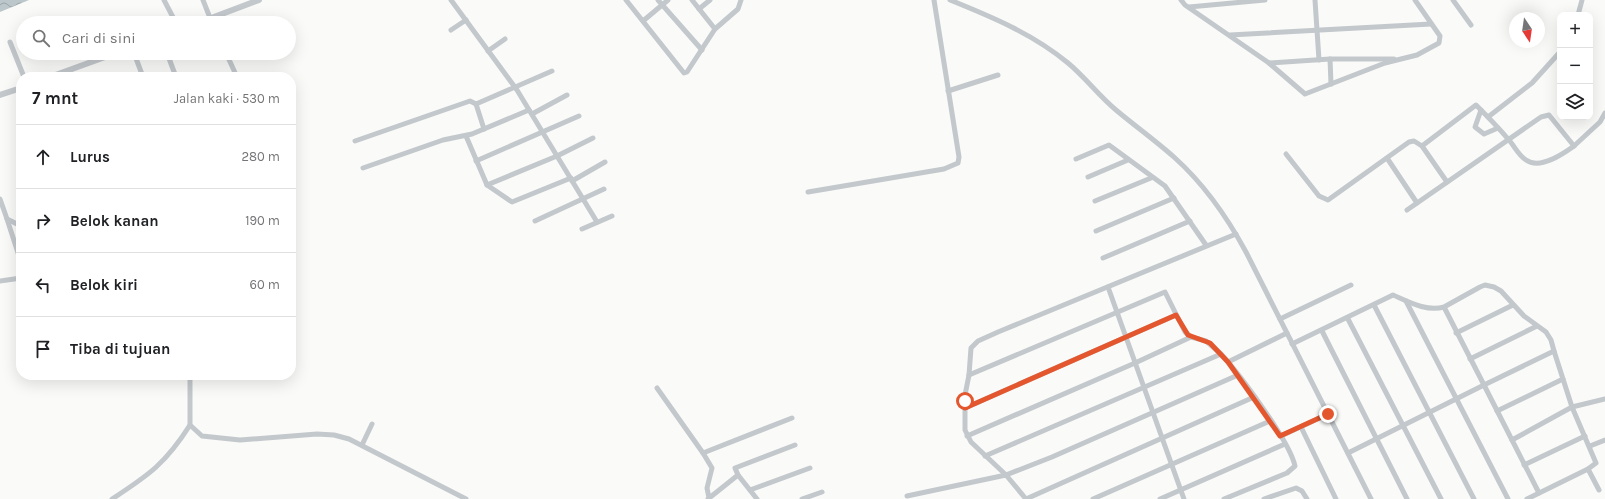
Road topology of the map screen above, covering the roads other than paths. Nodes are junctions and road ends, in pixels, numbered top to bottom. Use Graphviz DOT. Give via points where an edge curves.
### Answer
graph roads {
  1 [pos="164,0"];
  2 [pos="203,0"];
  3 [pos="259,0"];
  4 [pos="451,0"];
  5 [pos="626,0"];
  6 [pos="658,0"];
  7 [pos="668,0"];
  8 [pos="692,0"];
  9 [pos="710,0"];
  10 [pos="741,0"];
  11 [pos="934,0"];
  12 [pos="950,0"];
  13 [pos="1181,0"];
  14 [pos="1265,0"];
  15 [pos="1315,0"];
  16 [pos="1415,0"];
  17 [pos="1453,0"];
  18 [pos="1582,0"];
  19 [pos="663,5"];
  20 [pos="1189,7"];
  21 [pos="699,9"];
  22 [pos="1579,12"];
  23 [pos="172,16"];
  24 [pos="209,16"];
  25 [pos="222,16"];
  26 [pos="466,20"];
  27 [pos="643,21"];
  28 [pos="1431,24"];
  29 [pos="1471,25"];
  30 [pos="715,29"];
  31 [pos="452,30"];
  32 [pos="1317,30"];
  33 [pos="1230,35"];
  34 [pos="505,39"];
  35 [pos="10,42"];
  36 [pos="488,50"];
  37 [pos="702,50"];
  38 [pos="1557,55"];
  39 [pos="16,57"];
  40 [pos="1330,59"];
  41 [pos="1399,59"];
  42 [pos="17,60"];
  43 [pos="97,60"];
  44 [pos="137,60"];
  45 [pos="170,60"];
  46 [pos="229,60"];
  47 [pos="1319,60"];
  48 [pos="1269,63"];
  49 [pos="552,71"];
  50 [pos="22,72"];
  51 [pos="64,72"];
  52 [pos="141,72"];
  53 [pos="174,72"];
  54 [pos="235,72"];
  55 [pos="998,75"];
  56 [pos="1331,84"];
  57 [pos="515,88"];
  58 [pos="16,90"];
  59 [pos="948,91"];
  60 [pos="0,95"];
  61 [pos="567,95"];
  62 [pos="476,104"];
  63 [pos="1481,110"];
  64 [pos="530,112"];
  65 [pos="1605,113"];
  66 [pos="579,116"];
  67 [pos="1488,117"];
  68 [pos="1498,128"];
  69 [pos="484,129"];
  70 [pos="543,132"];
  71 [pos="466,136"];
  72 [pos="593,138"];
  73 [pos="1509,139"];
  74 [pos="355,142"];
  75 [pos="1422,146"];
  76 [pos="1574,146"];
  77 [pos="1286,154"];
  78 [pos="557,156"];
  79 [pos="1387,158"];
  80 [pos="1076,160"];
  81 [pos="1128,160"];
  82 [pos="476,161"];
  83 [pos="605,162"];
  84 [pos="363,168"];
  85 [pos="1088,177"];
  86 [pos="1151,178"];
  87 [pos="571,180"];
  88 [pos="1447,182"];
  89 [pos="487,185"];
  90 [pos="604,189"];
  91 [pos="808,192"];
  92 [pos="583,198"];
  93 [pos="1174,198"];
  94 [pos="0,199"];
  95 [pos="1094,201"];
  96 [pos="1417,203"];
  97 [pos="1407,210"];
  98 [pos="612,216"];
  99 [pos="7,219"];
  100 [pos="1190,220"];
  101 [pos="535,221"];
  102 [pos="597,222"];
  103 [pos="16,224"];
  104 [pos="582,229"];
  105 [pos="1096,232"];
  106 [pos="1236,234"];
  107 [pos="1206,246"];
  108 [pos="16,247"];
  109 [pos="1103,258"];
  110 [pos="16,279"];
  111 [pos="0,281"];
  112 [pos="1351,284"];
  113 [pos="1108,287"];
  114 [pos="1406,301"];
  115 [pos="1374,305"];
  116 [pos="1513,305"];
  117 [pos="1444,307"];
  118 [pos="1117,314"];
  119 [pos="1176,315"];
  120 [pos="1280,319"];
  121 [pos="1348,319"];
  122 [pos="1537,326"];
  123 [pos="1322,331"];
  124 [pos="1287,333"];
  125 [pos="1456,333"];
  126 [pos="1191,337"];
  127 [pos="1126,338"];
  128 [pos="1292,344"];
  129 [pos="1554,351"];
  130 [pos="1221,354"];
  131 [pos="1470,359"];
  132 [pos="1228,362"];
  133 [pos="1135,363"];
  134 [pos="969,375"];
  135 [pos="1238,375"];
  136 [pos="1562,379"];
  137 [pos="190,380"];
  138 [pos="1484,386"];
  139 [pos="657,388"];
  140 [pos="1145,388"];
  141 [pos="1254,397"];
  142 [pos="1457,399"];
  143 [pos="1605,399"];
  144 [pos="965,408"];
  145 [pos="1572,408"];
  146 [pos="1497,411"];
  147 [pos="1430,412"];
  148 [pos="1154,413"];
  149 [pos="1328,414"];
  150 [pos="792,418"];
  151 [pos="1270,421"];
  152 [pos="372,424"];
  153 [pos="190,425"];
  154 [pos="1403,426"];
  155 [pos="1301,427"];
  156 [pos="967,436"];
  157 [pos="1280,436"];
  158 [pos="1585,436"];
  159 [pos="1163,439"];
  160 [pos="1376,439"];
  161 [pos="1512,440"];
  162 [pos="1605,440"];
  163 [pos="1285,444"];
  164 [pos="362,445"];
  165 [pos="795,445"];
  166 [pos="1590,446"];
  167 [pos="703,453"];
  168 [pos="1348,453"];
  169 [pos="985,456"];
  170 [pos="1172,464"];
  171 [pos="1524,465"];
  172 [pos="810,468"];
  173 [pos="1588,469"];
  174 [pos="738,475"];
  175 [pos="1006,476"];
  176 [pos="1181,489"];
  177 [pos="750,490"];
  178 [pos="1599,490"];
  179 [pos="822,492"];
  180 [pos="1240,492"];
  181 [pos="1539,493"];
  182 [pos="907,496"];
  183 [pos="112,499"];
  184 [pos="466,499"];
  185 [pos="709,499"];
  186 [pos="757,499"];
  187 [pos="802,499"];
  188 [pos="1026,499"];
  189 [pos="1093,499"];
  190 [pos="1160,499"];
  191 [pos="1184,499"];
  192 [pos="1224,499"];
  193 [pos="1242,499"];
  194 [pos="1264,499"];
  195 [pos="1306,499"];
  196 [pos="1336,499"];
  197 [pos="1371,499"];
  198 [pos="1407,499"];
  199 [pos="1441,499"];
  200 [pos="1474,499"];
  201 [pos="1508,499"];
  202 [pos="1527,499"];
  1 -- 23 [label="street"];
  2 -- 24 [label="street"];
  3 -- 25 [label="street"];
  4 -- 26 [label="street"];
  5 -- 27 [label="street"];
  6 -- 19 [label="street"];
  7 -- 19 [label="street"];
  8 -- 21 [label="street"];
  9 -- 21 [label="street"];
  10 -- 30 [label="street" via="736,12"];
  11 -- 59 [label="street"];
  12 -- 106 [label="street" via="1021,31 1062,58 1113,108 1186,169 1210,195"];
  13 -- 20 [label="street"];
  14 -- 20 [label="street"];
  15 -- 32 [label="street"];
  16 -- 28 [label="street"];
  17 -- 29 [label="street"];
  18 -- 22 [label="street"];
  19 -- 27 [label="street"];
  19 -- 37 [label="street"];
  20 -- 33 [label="street"];
  21 -- 30 [label="street"];
  26 -- 31 [label="street"];
  26 -- 36 [label="street"];
  27 -- 37 [label="street" via="684,73"];
  28 -- 32 [label="street"];
  28 -- 41 [label="street" via="1440,36 1441,42 1417,55"];
  30 -- 37 [label="street"];
  32 -- 33 [label="street"];
  32 -- 47 [label="street"];
  33 -- 48 [label="street"];
  34 -- 36 [label="street"];
  35 -- 39 [label="street"];
  36 -- 57 [label="street"];
  38 -- 67 [label="street" via="1532,83"];
  40 -- 41 [label="street"];
  40 -- 47 [label="street"];
  40 -- 56 [label="street"];
  41 -- 56 [label="street"];
  42 -- 50 [label="street"];
  43 -- 51 [label="street"];
  44 -- 52 [label="street"];
  45 -- 53 [label="street"];
  46 -- 54 [label="street"];
  47 -- 48 [label="street"];
  48 -- 56 [label="street" via="1304,94"];
  49 -- 57 [label="street"];
  55 -- 59 [label="street"];
  57 -- 62 [label="street"];
  57 -- 64 [label="street"];
  58 -- 60 [label="street"];
  59 -- 91 [label="street" via="959,157 956,165"];
  61 -- 64 [label="street"];
  62 -- 69 [label="street"];
  62 -- 74 [label="street" via="470,101"];
  63 -- 67 [label="street"];
  63 -- 68 [label="street" via="1475,127 1484,134"];
  63 -- 75 [label="street" via="1476,105"];
  64 -- 69 [label="street"];
  64 -- 70 [label="street"];
  65 -- 76 [label="street" via="1600,122"];
  66 -- 70 [label="street"];
  67 -- 68 [label="street"];
  68 -- 73 [label="street"];
  69 -- 71 [label="street"];
  70 -- 78 [label="street"];
  70 -- 82 [label="street"];
  71 -- 82 [label="street"];
  71 -- 84 [label="street" via="443,140"];
  72 -- 78 [label="street"];
  73 -- 76 [label="street" via="1526,160 1536,163 1556,158"];
  73 -- 76 [label="street" via="1545,115 1554,120"];
  73 -- 88 [label="street"];
  75 -- 79 [label="street" via="1411,141"];
  75 -- 88 [label="street"];
  77 -- 79 [label="street" via="1325,200 1332,198"];
  78 -- 87 [label="street"];
  78 -- 89 [label="street"];
  79 -- 96 [label="street"];
  80 -- 81 [label="street" via="1109,145"];
  81 -- 85 [label="street"];
  81 -- 86 [label="street"];
  82 -- 89 [label="street"];
  83 -- 87 [label="street"];
  86 -- 93 [label="street" via="1165,186"];
  86 -- 95 [label="street"];
  87 -- 89 [label="street" via="514,203"];
  87 -- 92 [label="street"];
  88 -- 96 [label="street"];
  90 -- 92 [label="street"];
  92 -- 101 [label="street"];
  92 -- 102 [label="street"];
  93 -- 100 [label="street"];
  93 -- 105 [label="street"];
  94 -- 99 [label="street"];
  96 -- 97 [label="street"];
  98 -- 102 [label="street"];
  99 -- 103 [label="street"];
  99 -- 108 [label="street"];
  100 -- 107 [label="street"];
  100 -- 109 [label="street"];
  102 -- 104 [label="street"];
  106 -- 107 [label="street"];
  106 -- 120 [label="street"];
  107 -- 113 [label="street"];
  110 -- 111 [label="street"];
  112 -- 120 [label="street"];
  113 -- 118 [label="street"];
  113 -- 134 [label="street" via="974,343 970,348"];
  114 -- 115 [label="street" via="1393,296"];
  114 -- 117 [label="street" via="1427,308"];
  114 -- 142 [label="street"];
  115 -- 121 [label="street"];
  115 -- 147 [label="street"];
  116 -- 117 [label="street" via="1498,289 1485,286"];
  116 -- 122 [label="street"];
  116 -- 125 [label="street"];
  117 -- 125 [label="street"];
  118 -- 119 [label="street" via="1165,292"];
  118 -- 127 [label="street"];
  118 -- 134 [label="street"];
  119 -- 126 [label="street" via="1185,332"];
  119 -- 127 [label="street"];
  120 -- 124 [label="street"];
  121 -- 123 [label="street"];
  121 -- 154 [label="street"];
  122 -- 129 [label="street" via="1549,336"];
  122 -- 131 [label="street"];
  123 -- 128 [label="street"];
  123 -- 160 [label="street"];
  124 -- 128 [label="street"];
  124 -- 132 [label="street"];
  125 -- 131 [label="street"];
  126 -- 130 [label="street" via="1206,340"];
  126 -- 133 [label="street"];
  127 -- 133 [label="street"];
  127 -- 144 [label="street"];
  128 -- 149 [label="street"];
  129 -- 136 [label="street"];
  129 -- 138 [label="street"];
  130 -- 132 [label="street"];
  130 -- 140 [label="street"];
  131 -- 138 [label="street"];
  132 -- 135 [label="street"];
  133 -- 140 [label="street"];
  133 -- 156 [label="street"];
  134 -- 144 [label="street"];
  135 -- 141 [label="street"];
  135 -- 148 [label="street"];
  136 -- 145 [label="street"];
  136 -- 146 [label="street"];
  137 -- 153 [label="street"];
  138 -- 142 [label="street"];
  138 -- 146 [label="street"];
  139 -- 167 [label="street"];
  140 -- 148 [label="street"];
  140 -- 169 [label="street"];
  141 -- 151 [label="street"];
  141 -- 159 [label="street"];
  142 -- 147 [label="street"];
  142 -- 201 [label="street"];
  143 -- 145 [label="street"];
  144 -- 156 [label="street"];
  145 -- 158 [label="street"];
  145 -- 161 [label="street"];
  146 -- 161 [label="street"];
  147 -- 154 [label="street"];
  147 -- 200 [label="street"];
  148 -- 159 [label="street"];
  148 -- 175 [label="street"];
  149 -- 155 [label="street"];
  149 -- 168 [label="street"];
  150 -- 167 [label="street"];
  151 -- 157 [label="street"];
  151 -- 170 [label="street"];
  152 -- 164 [label="street"];
  153 -- 164 [label="street" via="202,436 240,440 334,434"];
  153 -- 183 [label="street" via="176,448 152,473"];
  154 -- 160 [label="street"];
  154 -- 199 [label="street"];
  155 -- 157 [label="street"];
  155 -- 196 [label="street"];
  156 -- 169 [label="street"];
  157 -- 163 [label="street"];
  158 -- 166 [label="street"];
  158 -- 171 [label="street"];
  159 -- 170 [label="street"];
  159 -- 188 [label="street"];
  160 -- 168 [label="street"];
  160 -- 198 [label="street"];
  161 -- 171 [label="street"];
  162 -- 166 [label="street"];
  163 -- 176 [label="street"];
  163 -- 180 [label="street" via="1295,464 1293,470"];
  164 -- 184 [label="street"];
  165 -- 174 [label="street" via="737,467 735,470"];
  166 -- 173 [label="street" via="1596,463"];
  167 -- 185 [label="street" via="712,468 707,488"];
  168 -- 197 [label="street"];
  169 -- 175 [label="street"];
  170 -- 176 [label="street"];
  170 -- 189 [label="street"];
  171 -- 181 [label="street"];
  172 -- 177 [label="street"];
  173 -- 178 [label="street"];
  173 -- 181 [label="street"];
  174 -- 177 [label="street"];
  174 -- 185 [label="street"];
  175 -- 182 [label="street"];
  175 -- 188 [label="street"];
  176 -- 190 [label="street"];
  176 -- 191 [label="street"];
  177 -- 186 [label="street"];
  179 -- 187 [label="street"];
  180 -- 192 [label="street"];
  180 -- 193 [label="street"];
  181 -- 202 [label="street"];
  194 -- 195 [label="street" via="1296,488 1302,491"];
}
